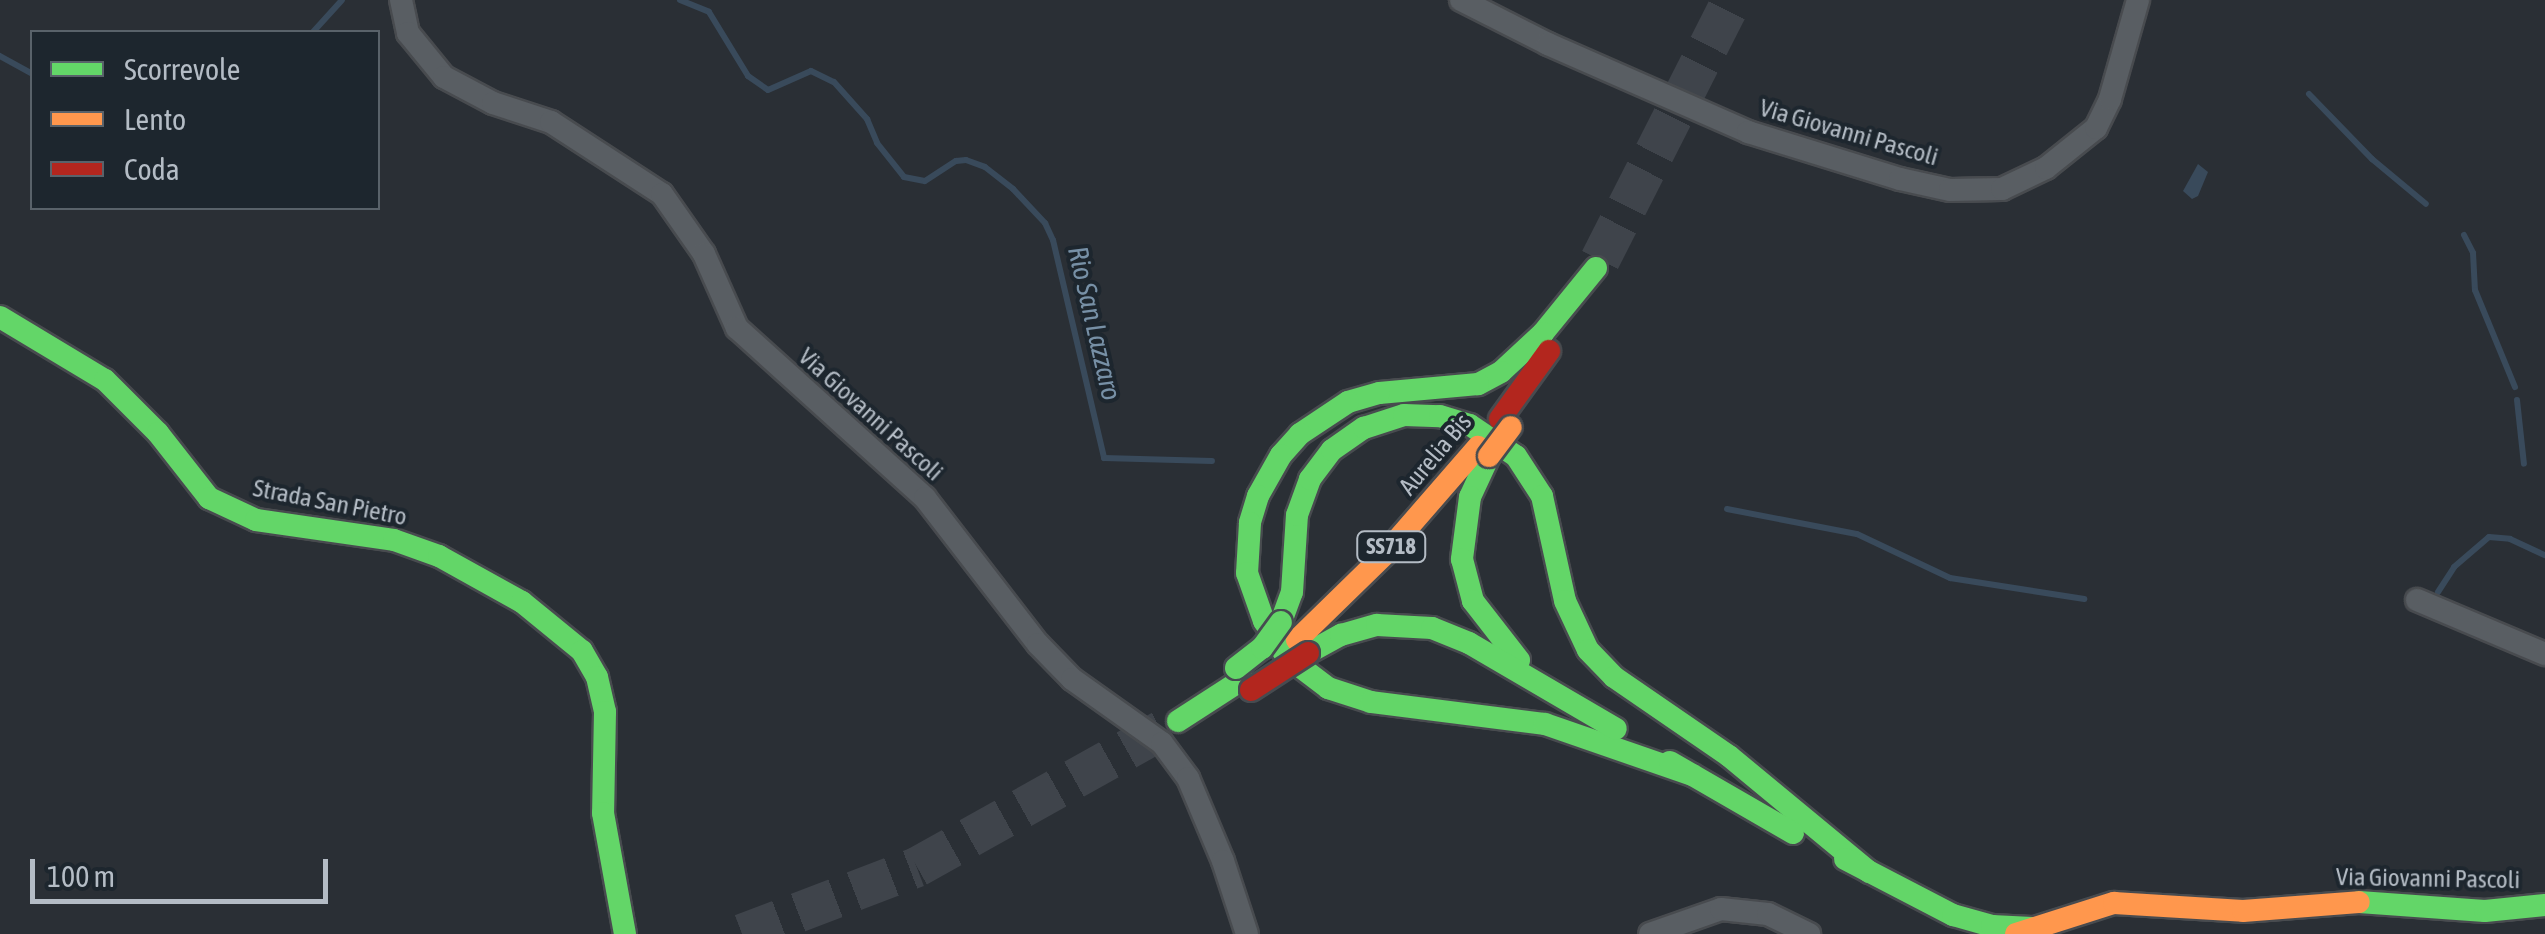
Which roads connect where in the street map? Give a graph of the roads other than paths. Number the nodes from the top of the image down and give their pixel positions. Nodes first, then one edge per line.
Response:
1 (401, 0) edge
2 (1461, 0) edge
3 (2138, 0) edge
4 (0, 317) edge
5 (1484, 452) junction
6 (2417, 600) dead end
7 (1295, 638) junction
8 (2545, 654) edge
9 (1598, 718) junction
10 (1178, 720) tunnel mouth
11 (1692, 775) junction
12 (1868, 872) junction
13 (2545, 906) edge
14 (1944, 920) edge
15 (2024, 931) edge
16 (625, 934) edge
17 (1246, 934) edge
18 (1650, 934) edge
19 (1809, 934) edge
20 (1971, 934) edge

1 - 17 street, Via Giovanni Pascoli
2 - 3 street, Via Giovanni Pascoli
4 - 16 main road, Strada San Pietro
5 - 7 main road, Aurelia Bis / SS718
5 - 9 main road
5 - 11 main road, Aurelia Bis / SS718
6 - 8 street
7 - 9 main road
7 - 10 main road, Aurelia Bis / SS718
7 - 12 main road
9 - 11 main road
11 - 12 main road
12 - 14 main road
13 - 15 main road, Via Giovanni Pascoli
14 - 15 main road
14 - 20 main road
18 - 19 street

